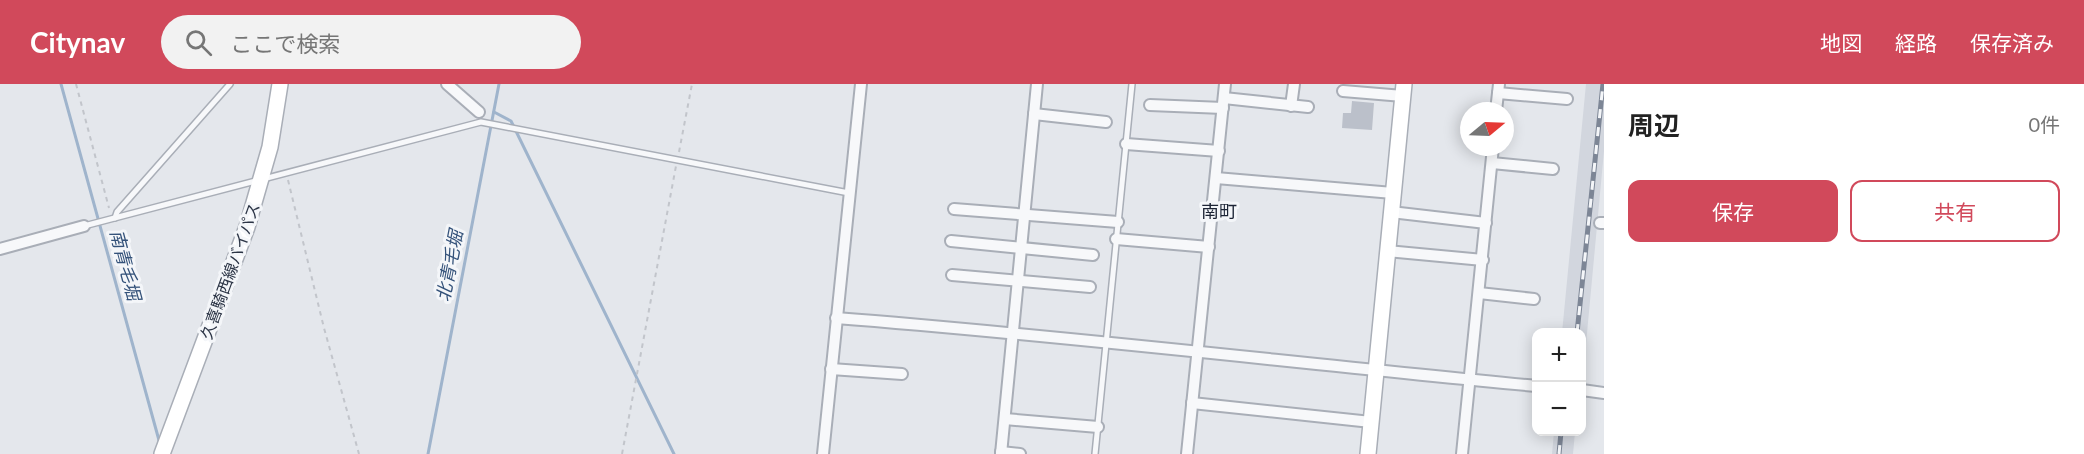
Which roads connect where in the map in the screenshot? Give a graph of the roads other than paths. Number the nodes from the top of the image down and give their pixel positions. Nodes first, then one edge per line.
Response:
1 (230, 84) edge
2 (280, 84) edge
3 (447, 84) edge
4 (861, 84) edge
5 (1037, 84) edge
6 (1132, 84) edge
7 (1225, 84) edge
8 (1294, 84) edge
9 (1498, 88) edge
10 (1403, 90) edge
11 (1343, 91) dead end
12 (1567, 99) dead end
13 (1223, 103) junction
14 (1150, 105) dead end
15 (1291, 106) junction
16 (1308, 107) dead end
17 (1034, 114) junction
18 (481, 119) junction
19 (1106, 122) dead end
20 (1126, 144) junction
21 (1219, 151) junction
22 (1492, 156) edge
23 (1491, 163) junction
24 (1552, 169) dead end
25 (263, 177) junction
26 (1216, 178) junction
27 (849, 193) junction
28 (1393, 193) junction
29 (954, 209) dead end
30 (1391, 212) junction
31 (1024, 214) junction
32 (115, 218) junction
33 (1118, 222) junction
34 (1486, 223) junction
35 (88, 225) joint
36 (1116, 239) junction
37 (951, 241) dead end
38 (1021, 247) junction
39 (1209, 247) junction
40 (0, 249) edge
41 (1387, 251) junction
42 (1093, 255) dead end
43 (1483, 260) junction
44 (952, 275) dead end
45 (1018, 281) junction
46 (1090, 287) dead end
47 (1479, 293) junction
48 (1534, 299) dead end
49 (836, 318) junction
50 (1013, 332) junction
51 (1106, 341) junction
52 (1197, 350) junction
53 (831, 369) junction
54 (1376, 372) junction
55 (902, 374) dead end
56 (1469, 380) junction
57 (1532, 386) edge
58 (1586, 391) edge
59 (1604, 393) edge
60 (1192, 403) junction
61 (1005, 419) junction
62 (1371, 422) junction
63 (1098, 427) junction
64 (1001, 453) edge
65 (162, 454) edge
66 (823, 454) edge
67 (1020, 454) edge
68 (1095, 454) edge
69 (1187, 454) edge
70 (1368, 454) edge
71 (1462, 454) edge

1 - 32 lane
2 - 25 main road, 久喜騎西線バイパス
3 - 18 street
4 - 27 street
5 - 17 street
6 - 20 lane
7 - 13 street
8 - 15 street
9 - 12 street
10 - 11 street
10 - 28 main road
13 - 14 street
13 - 15 street
13 - 21 street
15 - 16 street
17 - 19 street
17 - 31 street
18 - 25 lane
18 - 27 lane
20 - 21 street
20 - 33 lane
21 - 26 street
22 - 23 street
23 - 24 street
23 - 34 street
25 - 32 lane
25 - 65 main road, 久喜騎西線バイパス
26 - 28 street
26 - 39 street
27 - 49 street
28 - 30 main road
29 - 31 street
30 - 34 street
30 - 41 main road
31 - 33 street
31 - 38 street
32 - 35 lane
33 - 36 lane
34 - 43 street
35 - 40 street
36 - 39 street
36 - 51 lane
37 - 38 street
38 - 42 street
38 - 45 street
39 - 52 street
41 - 43 street
41 - 54 main road
43 - 47 street
44 - 45 street
45 - 46 street
45 - 50 street
47 - 48 street
47 - 56 street
49 - 50 street
49 - 53 street
50 - 51 street
50 - 61 street
51 - 52 street
51 - 63 lane
52 - 54 street
52 - 60 street
53 - 55 street
53 - 66 street
54 - 56 street
54 - 62 main road
56 - 57 street
56 - 71 street
58 - 59 street
60 - 62 street
60 - 69 street
61 - 63 street
61 - 64 street
62 - 70 main road
63 - 68 lane
64 - 67 street

